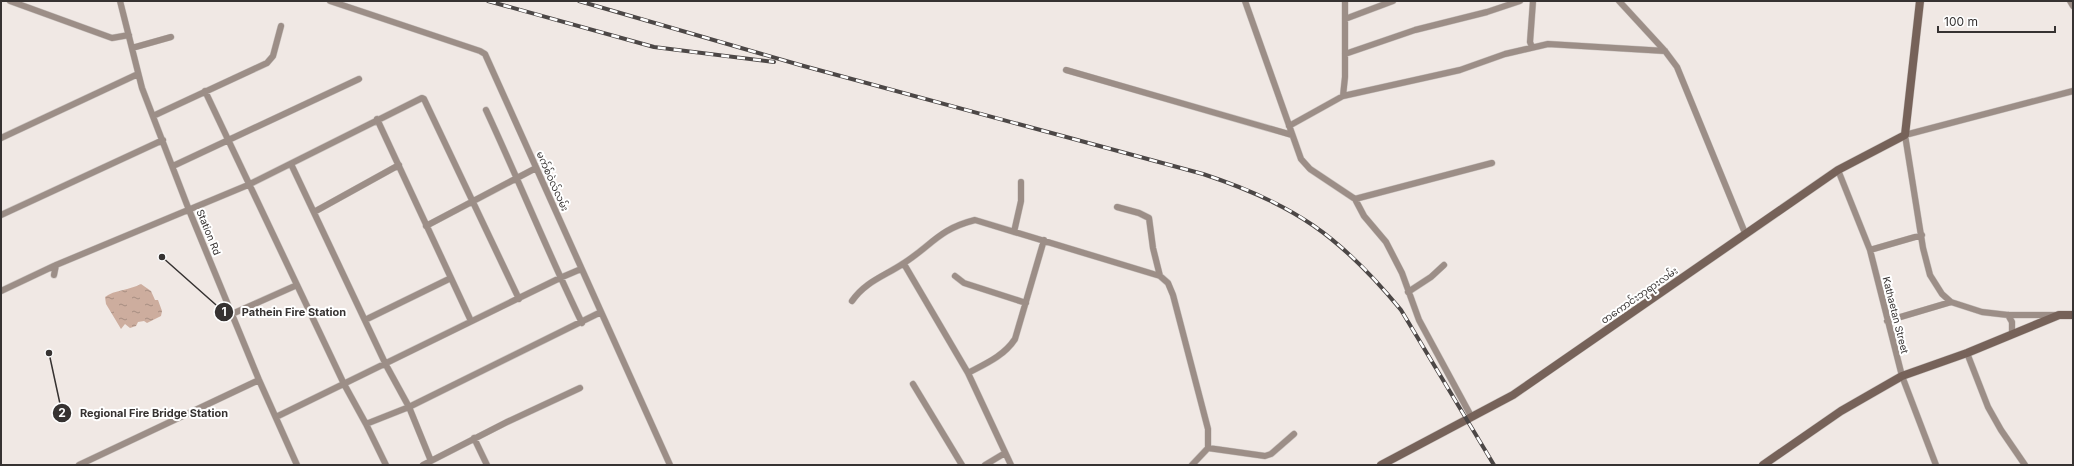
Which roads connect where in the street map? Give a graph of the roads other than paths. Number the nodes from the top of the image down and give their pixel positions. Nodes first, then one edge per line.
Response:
1 (10, 1) edge
2 (120, 1) edge
3 (330, 1) edge
4 (1245, 1) edge
5 (1345, 1) edge
6 (1393, 1) edge
7 (1520, 1) edge
8 (1533, 1) edge
9 (1619, 1) edge
10 (1920, 1) edge
11 (2070, 1) edge
12 (2073, 6) edge
13 (1345, 19) junction
14 (281, 26) dead end
15 (129, 35) junction
16 (171, 37) dead end
17 (1532, 47) junction
18 (132, 48) junction
19 (1665, 50) junction
20 (1345, 54) junction
21 (1066, 70) dead end
22 (138, 74) junction
23 (359, 79) dead end
24 (206, 91) junction
25 (2073, 91) edge
26 (1343, 96) junction
27 (486, 110) dead end
28 (153, 116) junction
29 (377, 119) junction
30 (1289, 126) junction
31 (1905, 135) junction
32 (1292, 136) junction
33 (1, 137) edge
34 (163, 140) junction
35 (228, 141) junction
36 (1492, 163) dead end
37 (291, 164) junction
38 (399, 165) junction
39 (173, 166) junction
40 (536, 168) junction
41 (1838, 170) junction
42 (517, 177) junction
43 (1021, 182) dead end
44 (248, 185) junction
45 (1355, 199) junction
46 (473, 201) junction
47 (1117, 207) dead end
48 (189, 210) junction
49 (314, 212) junction
50 (1, 215) edge
51 (426, 226) junction
52 (1014, 232) junction
53 (1745, 233) junction
54 (1922, 235) junction
55 (1044, 240) junction
56 (1870, 250) junction
57 (904, 264) junction
58 (56, 265) junction
59 (1444, 265) dead end
60 (581, 270) junction
61 (54, 275) dead end
62 (955, 276) dead end
63 (1160, 276) junction
64 (451, 278) junction
65 (560, 278) junction
66 (296, 285) junction
67 (1, 291) edge
68 (1408, 292) junction
69 (519, 299) junction
70 (852, 301) dead end
71 (1951, 302) junction
72 (1026, 303) junction
73 (601, 312) junction
74 (232, 314) junction
75 (2071, 314) edge
76 (2008, 315) junction
77 (2059, 315) junction
78 (365, 320) junction
79 (471, 321) junction
80 (1887, 321) junction
81 (582, 323) junction
82 (2012, 334) junction
83 (1967, 353) junction
84 (386, 365) junction
85 (968, 373) junction
86 (1902, 376) junction
87 (259, 380) junction
88 (344, 384) junction
89 (913, 384) dead end
90 (580, 388) dead end
91 (409, 407) junction
92 (1471, 416) junction
93 (276, 417) junction
94 (366, 424) junction
95 (1294, 434) dead end
96 (474, 438) junction
97 (1208, 448) junction
98 (1005, 453) junction
99 (431, 461) junction
100 (79, 465) edge
101 (297, 465) edge
102 (386, 465) edge
103 (423, 465) edge
104 (487, 465) edge
105 (670, 465) edge
106 (962, 465) edge
107 (985, 465) edge
108 (1012, 465) edge
109 (1192, 465) edge
110 (1381, 465) edge
111 (1763, 465) edge
112 (1936, 465) edge
113 (2026, 465) edge

1 - 15 street
2 - 15 street, Station Rd
3 - 40 street, မက်စ်ဝဲလ်လမ်း
4 - 30 street
5 - 13 street
6 - 13 street
7 - 20 street
8 - 17 street
9 - 19 street
10 - 31 main road
11 - 12 street
13 - 20 street
14 - 24 street
15 - 18 street, Station Rd
16 - 18 street
17 - 19 street
17 - 26 street
18 - 22 street, Station Rd
19 - 53 street
20 - 26 street
21 - 32 street
22 - 28 street, Station Rd
22 - 33 street
23 - 35 street
24 - 28 street
24 - 35 street
25 - 31 street
26 - 30 street
27 - 42 street
28 - 34 street, Station Rd
29 - 37 street
29 - 38 street
29 - 46 street
30 - 32 street
31 - 41 main road, တကောင်းဘုရားလမ်း
31 - 54 street
32 - 45 street
34 - 39 street, Station Rd
34 - 50 street
35 - 39 street
35 - 44 street
36 - 45 street
37 - 44 street
37 - 49 street
38 - 49 street
38 - 51 street
39 - 48 street, Station Rd
40 - 42 street
40 - 60 street, မက်စ်ဝဲလ်လမ်း
41 - 53 main road, တကောင်းဘုရားလမ်း
41 - 56 street, Kathaetan Street
42 - 46 street
42 - 65 street
43 - 52 street
44 - 48 street
44 - 66 street
45 - 68 street
46 - 51 street
46 - 69 street
47 - 63 street
48 - 58 street
48 - 74 street, Station Rd
49 - 78 street
51 - 64 street
52 - 55 street
52 - 57 street
53 - 92 main road, တကောင်းဘုရားလမ်း
54 - 56 street
54 - 71 street
55 - 63 street
55 - 72 street
56 - 80 street, Kathaetan Street
57 - 70 street
57 - 85 street
58 - 61 street
58 - 67 street
59 - 68 street
60 - 65 street
60 - 73 street, မက်စ်ဝဲလ်လမ်း
62 - 72 street
63 - 97 street
64 - 78 street
64 - 79 street
65 - 69 street
65 - 81 street
66 - 74 street
66 - 88 street
68 - 92 street
69 - 79 street
71 - 76 street
71 - 80 street
72 - 85 street
73 - 81 street
73 - 105 street, မက်စ်ဝဲလ်လမ်း
74 - 87 street, Station Rd
75 - 77 main road
76 - 77 street
76 - 82 street
77 - 82 main road
78 - 84 street
79 - 84 street
80 - 86 street, Kathaetan Street
81 - 91 street
82 - 83 main road
83 - 86 main road
83 - 113 street
84 - 88 street
84 - 91 street
85 - 98 street
86 - 111 main road
86 - 112 street, Kathaetan Street
87 - 93 street, Station Rd
87 - 100 street
88 - 93 street
88 - 94 street
89 - 106 street
90 - 96 street
91 - 94 street
91 - 99 street
92 - 110 main road, တကောင်းဘုရားလမ်း
93 - 101 street, Station Rd
94 - 102 street
95 - 97 street
96 - 99 street
96 - 104 street
97 - 109 street
98 - 107 street
98 - 108 street
99 - 103 street

